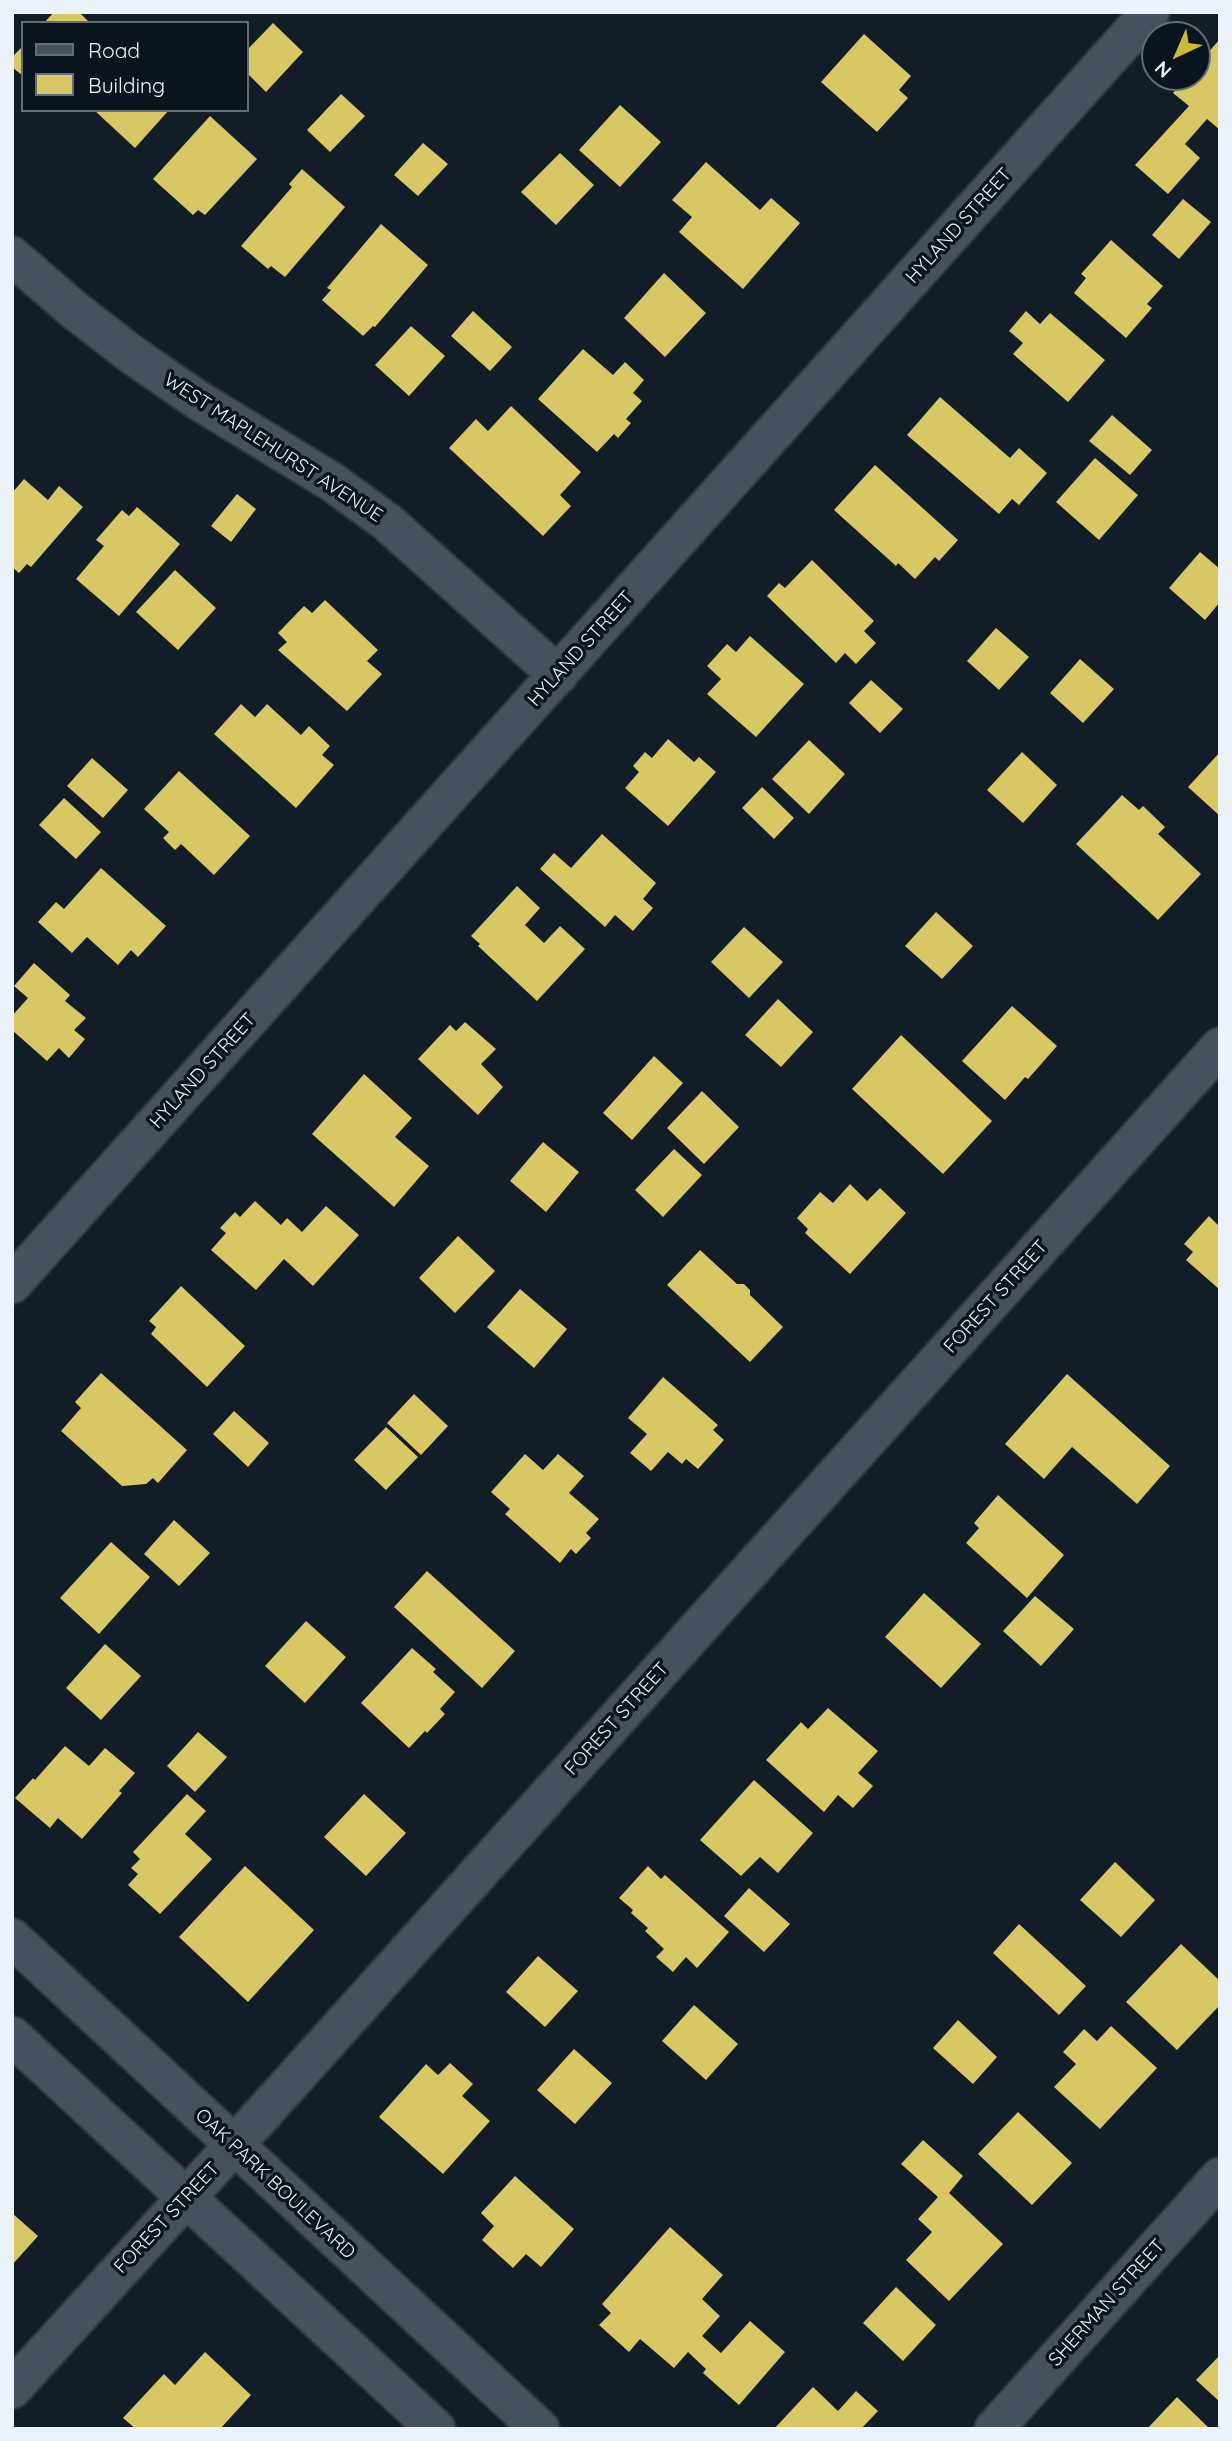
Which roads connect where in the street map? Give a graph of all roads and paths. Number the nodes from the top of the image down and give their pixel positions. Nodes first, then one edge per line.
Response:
1 (1150, 12) edge
2 (12, 256) edge
3 (558, 675) junction
4 (1220, 1047) edge
5 (12, 1284) edge
6 (12, 1938) edge
7 (12, 2036) edge
8 (234, 2146) junction
9 (1220, 2177) edge
10 (186, 2198) junction
11 (12, 2389) edge
12 (436, 2429) edge
13 (540, 2429) edge
14 (994, 2429) edge

1 - 3 street, HYLAND STREET
2 - 3 street, WEST MAPLEHURST AVENUE
3 - 5 street, HYLAND STREET
4 - 8 street, FOREST STREET
6 - 8 street, OAK PARK BOULEVARD
7 - 10 street
8 - 10 street, FOREST STREET
8 - 13 street, OAK PARK BOULEVARD
9 - 14 street, SHERMAN STREET
10 - 11 street, FOREST STREET
10 - 12 street

